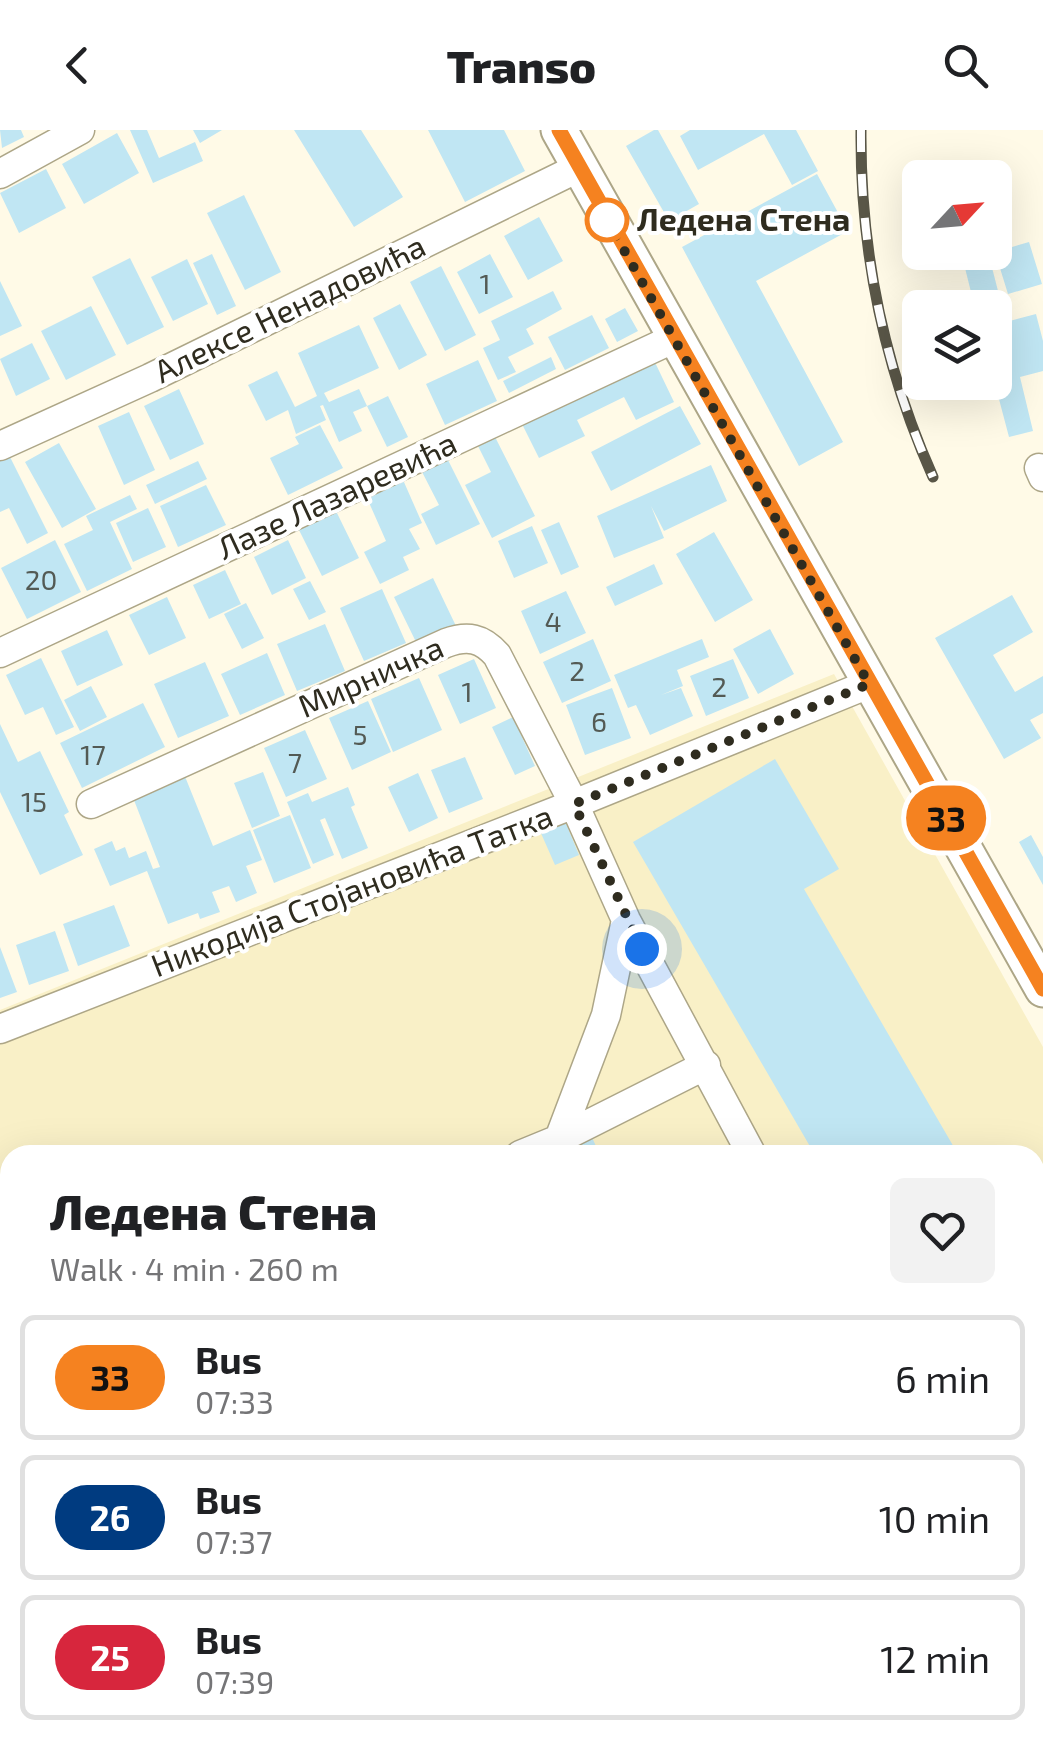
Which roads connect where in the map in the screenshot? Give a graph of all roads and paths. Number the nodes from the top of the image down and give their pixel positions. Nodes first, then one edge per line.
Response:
1 (80, 130) edge
2 (558, 130) edge
3 (578, 168) junction
4 (0, 174) edge
5 (675, 338) junction
6 (0, 446) edge
7 (0, 653) edge
8 (869, 684) junction
9 (91, 804) dead end
10 (574, 804) junction
11 (626, 920) junction
12 (1043, 989) edge
13 (0, 1029) edge
14 (706, 1065) junction
15 (560, 1139) junction
16 (545, 1145) edge
17 (747, 1145) edge

1 - 4 street
2 - 3 main road
3 - 5 main road
3 - 6 street, Алексе Ненадовића
5 - 7 street, Лазе Лазаревића
5 - 8 main road
8 - 10 street, Никодија Стојановића Татка
8 - 12 main road
9 - 10 street, Мирничка
10 - 11 street
10 - 13 street, Никодија Стојановића Татка
11 - 14 street
11 - 15 street
14 - 15 street
14 - 17 street
15 - 16 street

